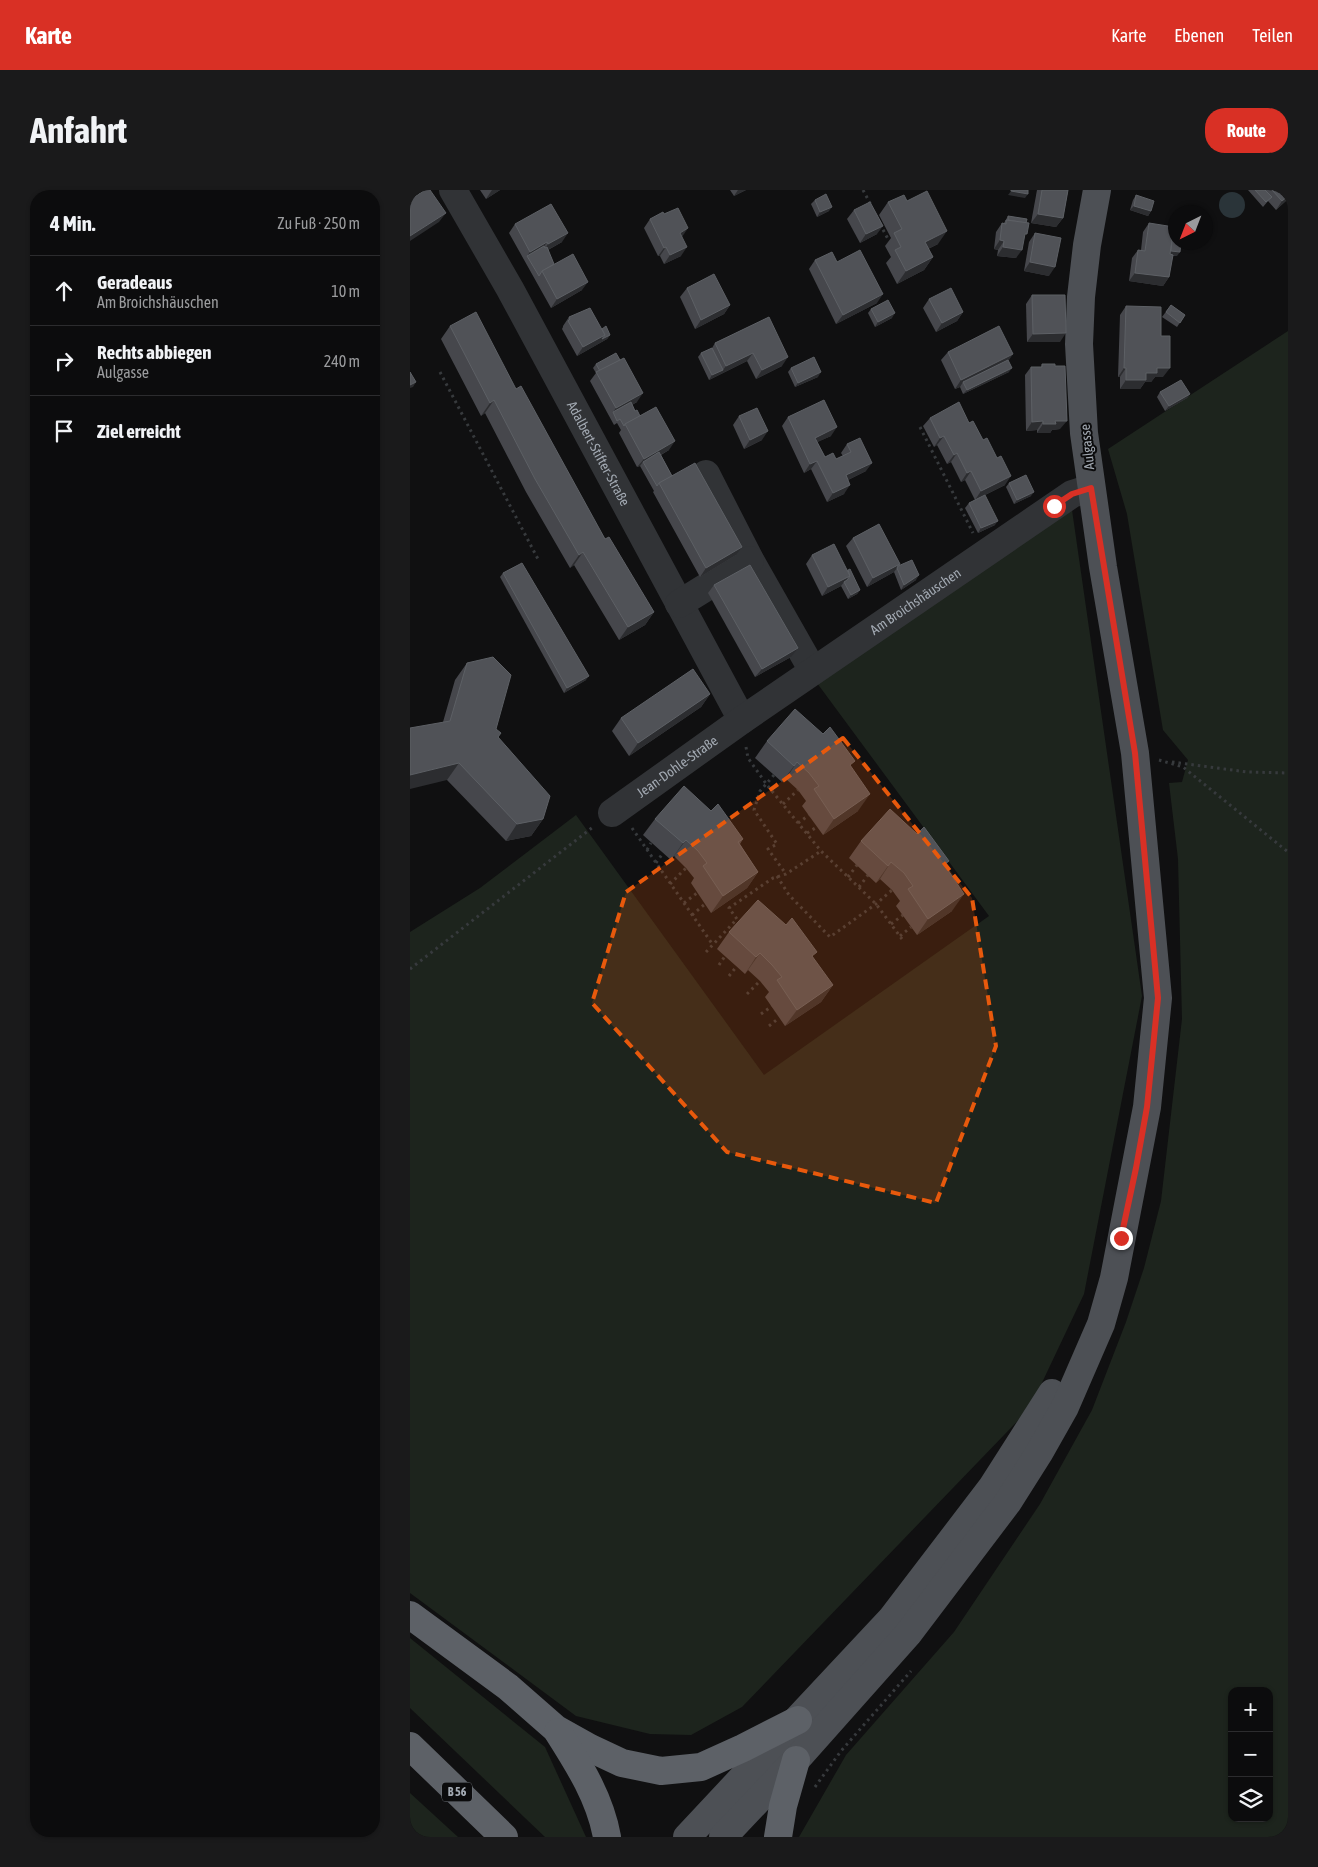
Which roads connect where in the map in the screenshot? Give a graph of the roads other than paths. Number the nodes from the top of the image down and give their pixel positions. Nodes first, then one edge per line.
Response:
1 (453, 190) edge
2 (1097, 190) edge
3 (706, 474) dead end
4 (1091, 488) junction
5 (750, 560) junction
6 (679, 604) junction
7 (813, 671) junction
8 (742, 720) junction
9 (617, 809) road end
10 (1121, 1238) junction
11 (410, 1616) edge
12 (798, 1720) junction
13 (556, 1728) junction
14 (410, 1746) edge
15 (796, 1760) junction
16 (504, 1837) edge
17 (607, 1837) edge
18 (687, 1837) edge
19 (723, 1837) edge
20 (778, 1837) edge

1 - 6 street, Adalbert-Stifter-Straße
2 - 4 main road, Aulgasse
3 - 5 street
4 - 7 street, Am Broichshäuschen
4 - 10 main road, Aulgasse
5 - 6 street
5 - 7 street
6 - 8 street, Adalbert-Stifter-Straße
7 - 8 street, Am Broichshäuschen
8 - 9 street, Jean-Dohle-Straße
10 - 12 main road
10 - 15 main road
11 - 13 highway
12 - 13 highway
12 - 18 main road
13 - 17 highway
14 - 16 highway, B 56
15 - 19 main road
15 - 20 highway

